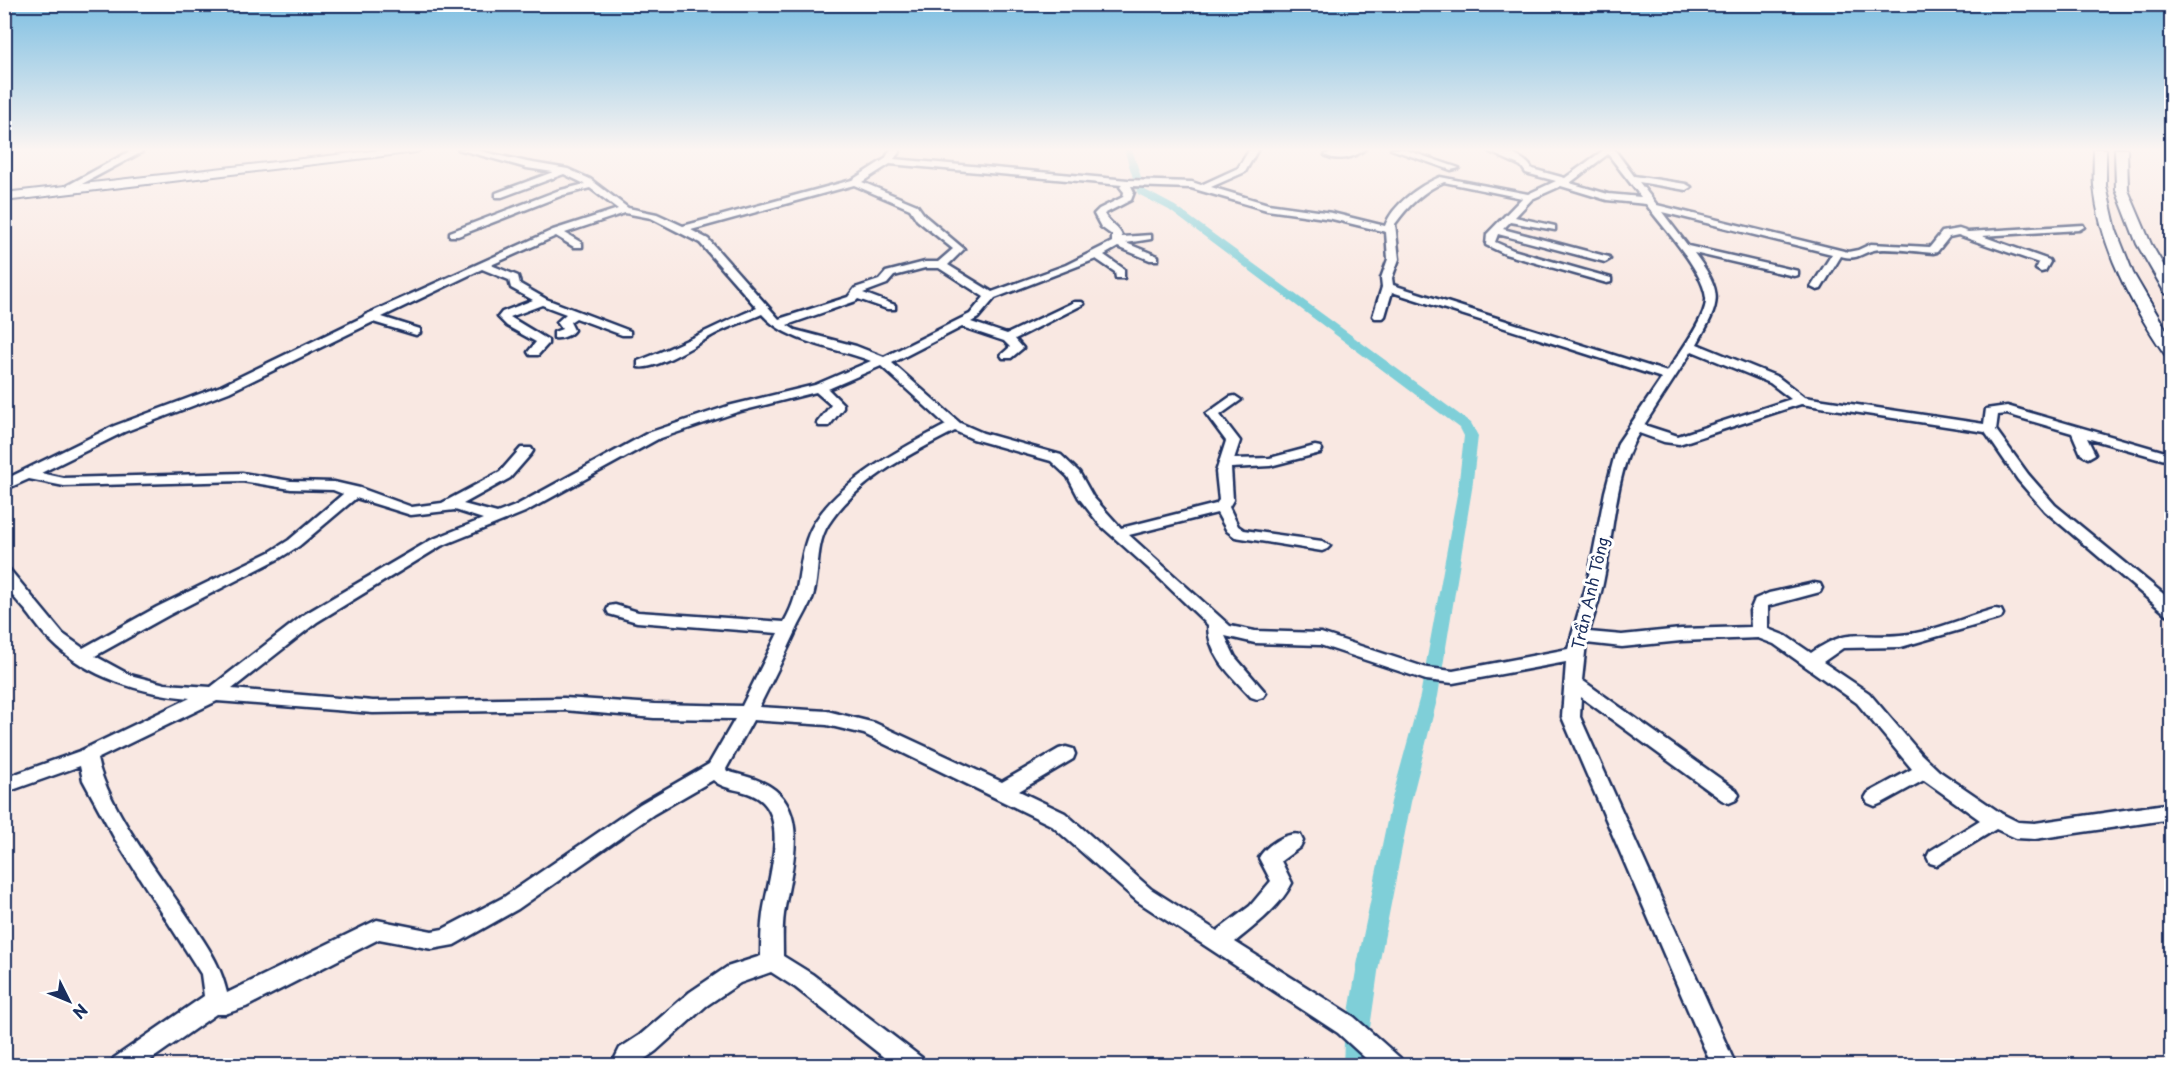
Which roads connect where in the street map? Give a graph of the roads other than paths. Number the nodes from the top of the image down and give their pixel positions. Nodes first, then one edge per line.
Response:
1 (547, 199) edge
2 (610, 199) edge
3 (794, 199) edge
4 (895, 199) edge
5 (1126, 199) edge
6 (1240, 199) edge
7 (1411, 199) edge
8 (1527, 199) edge
9 (1623, 199) edge
10 (1647, 199) edge
11 (2103, 199) edge
12 (2126, 199) edge
13 (1651, 204) junction
14 (625, 210) junction
15 (1508, 219) junction
16 (2079, 227) dead end
17 (1551, 228) dead end
18 (681, 230) junction
19 (1390, 230) junction
20 (1497, 231) junction
21 (557, 232) junction
22 (454, 234) dead end
23 (1969, 234) junction
24 (1147, 237) dead end
25 (1118, 242) junction
26 (578, 246) dead end
27 (1684, 248) junction
28 (1837, 254) junction
29 (1097, 255) junction
30 (1154, 258) dead end
31 (482, 265) junction
32 (941, 265) junction
33 (2041, 269) dead end
34 (1794, 273) dead end
35 (1120, 276) dead end
36 (1593, 276) junction
37 (1607, 280) dead end
38 (1818, 286) dead end
39 (1388, 287) junction
40 (2172, 293) edge
41 (856, 294) junction
42 (991, 297) junction
43 (542, 301) junction
44 (1078, 304) dead end
45 (891, 307) dead end
46 (763, 310) junction
47 (575, 313) junction
48 (1379, 316) dead end
49 (369, 317) junction
50 (962, 323) junction
51 (777, 324) junction
52 (416, 331) dead end
53 (626, 333) dead end
54 (558, 335) dead end
55 (1008, 338) junction
56 (1690, 346) junction
57 (534, 352) dead end
58 (2172, 352) edge
59 (1007, 354) dead end
60 (883, 362) junction
61 (642, 364) dead end
62 (1668, 376) junction
63 (819, 388) junction
64 (1235, 400) dead end
65 (1800, 400) junction
66 (824, 423) dead end
67 (956, 426) junction
68 (1636, 427) junction
69 (1989, 429) junction
70 (2078, 430) junction
71 (1315, 450) dead end
72 (526, 451) dead end
73 (2088, 454) dead end
74 (2172, 458) edge
75 (1225, 464) junction
76 (30, 475) junction
77 (4, 486) edge
78 (355, 491) junction
79 (446, 507) junction
80 (1222, 507) junction
81 (494, 518) junction
82 (1119, 533) junction
83 (1322, 546) dead end
84 (4, 574) edge
85 (1814, 588) dead end
86 (615, 610) dead end
87 (2172, 610) edge
88 (1995, 614) dead end
89 (1216, 623) junction
90 (789, 628) junction
91 (1760, 632) junction
92 (1577, 646) junction
93 (82, 656) junction
94 (1812, 661) junction
95 (1572, 682) junction
96 (1257, 693) dead end
97 (213, 696) junction
98 (749, 713) junction
99 (1066, 754) dead end
100 (87, 756) junction
101 (716, 770) junction
102 (1926, 770) junction
103 (4, 786) edge
104 (1003, 791) junction
105 (1729, 795) dead end
106 (1875, 798) dead end
107 (2172, 811) edge
108 (1995, 820) junction
109 (1293, 841) dead end
110 (1937, 857) dead end
111 (1218, 943) junction
112 (772, 962) junction
113 (213, 1003) junction
114 (122, 1065) edge
115 (623, 1065) edge
116 (914, 1065) edge
117 (1392, 1065) edge
118 (1725, 1065) edge

1 - 22 street
2 - 14 street
3 - 18 street
4 - 32 street
5 - 25 street
6 - 19 street
7 - 19 street
8 - 15 street
9 - 13 street
10 - 13 street, Trần Anh Tông
11 - 58 main road
12 - 40 main road
13 - 27 street, Trần Anh Tông
13 - 28 street
14 - 18 street
14 - 21 street
15 - 17 street
15 - 20 street
16 - 23 street
18 - 46 street
19 - 39 street
20 - 36 street
20 - 36 street
21 - 26 street
21 - 31 street
23 - 28 street
23 - 33 street
24 - 25 street
25 - 29 street
25 - 30 street
27 - 34 street
27 - 56 street, Trần Anh Tông
28 - 38 street
29 - 35 street
29 - 42 street
31 - 43 street
31 - 49 street
32 - 41 street
32 - 42 street
36 - 37 street
39 - 48 street
39 - 62 street
41 - 45 street
41 - 51 street
42 - 50 street
43 - 47 street
43 - 57 street
44 - 55 street
46 - 51 street
46 - 61 street
47 - 53 street
47 - 54 street
49 - 52 street
49 - 76 street
50 - 55 street
50 - 60 street
51 - 60 street
55 - 59 street
56 - 62 street, Trần Anh Tông
56 - 65 street
60 - 63 street
60 - 67 street
62 - 68 street, Trần Anh Tông
63 - 66 street
63 - 81 street
64 - 75 street
65 - 68 street
65 - 69 street
67 - 82 street
67 - 90 street
68 - 92 street, Trần Anh Tông
69 - 70 street
69 - 87 street
70 - 73 street
70 - 74 street
71 - 75 street
72 - 79 street
75 - 80 street
76 - 77 street
76 - 78 street
78 - 79 street
78 - 93 street
79 - 81 street
80 - 82 street
80 - 83 street
81 - 97 street
82 - 89 street
84 - 93 street
85 - 91 street
86 - 90 street
88 - 94 street
89 - 92 street
89 - 96 street
90 - 98 street
91 - 92 street
91 - 94 street
92 - 95 street, Trần Anh Tông
93 - 97 street
94 - 102 street
95 - 105 street
95 - 118 street, Trần Anh Tông
97 - 98 street
97 - 100 street
98 - 101 street
98 - 104 street
99 - 104 street
100 - 103 street
100 - 113 street
101 - 112 street
101 - 113 street
102 - 106 street
102 - 108 street
104 - 111 street
107 - 108 street
108 - 110 street
109 - 111 street
111 - 117 street
112 - 115 street
112 - 116 street
113 - 114 street

